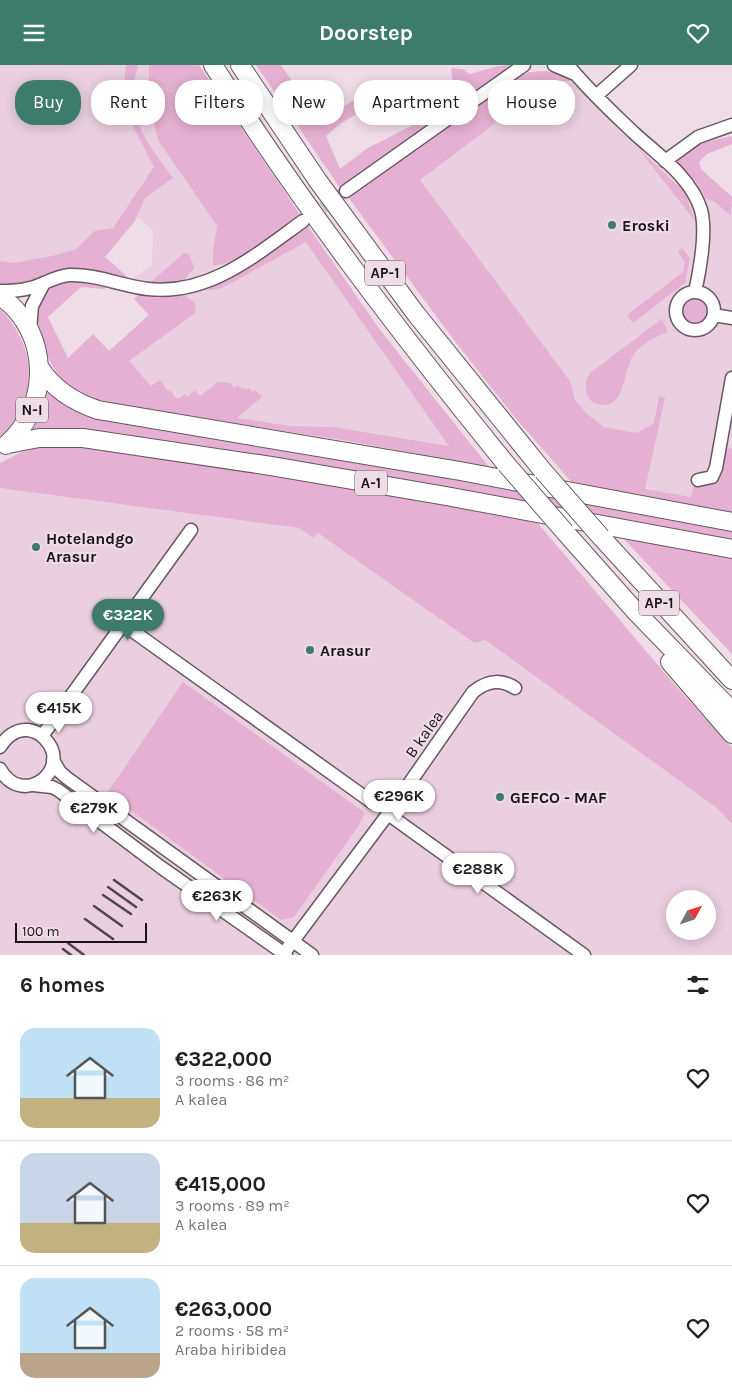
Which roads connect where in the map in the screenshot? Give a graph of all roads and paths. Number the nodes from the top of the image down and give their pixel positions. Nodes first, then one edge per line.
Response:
1 (213, 65) edge
2 (240, 65) edge
3 (525, 65) edge
4 (554, 65) edge
5 (631, 65) edge
6 (573, 68) edge
7 (596, 96) junction
8 (732, 125) edge
9 (665, 161) junction
10 (346, 191) tunnel mouth
11 (304, 221) tunnel mouth
12 (44, 283) junction
13 (0, 291) edge
14 (695, 292) junction
15 (0, 296) edge
16 (714, 315) junction
17 (732, 319) edge
18 (30, 330) junction
19 (40, 368) junction
20 (732, 378) edge
21 (726, 442) edge
22 (4, 447) edge
23 (698, 480) dead end
24 (732, 522) edge
25 (191, 530) dead end
26 (732, 549) edge
27 (636, 612) junction
28 (124, 624) junction
29 (726, 671) edge
30 (732, 680) edge
31 (515, 689) dead end
32 (732, 711) edge
33 (0, 729) edge
34 (13, 733) junction
35 (732, 735) edge
36 (42, 736) junction
37 (0, 747) edge
38 (53, 761) junction
39 (0, 769) edge
40 (33, 785) junction
41 (373, 803) dead end
42 (388, 814) junction
43 (293, 941) junction
44 (285, 954) edge
45 (312, 955) edge
46 (584, 955) edge

1 - 27 highway, AP-1, bridge
2 - 29 highway, AP-1, bridge
3 - 10 street
4 - 6 street
5 - 7 street
6 - 7 street
7 - 9 street
8 - 9 street
9 - 14 street
11 - 12 street
12 - 13 street
12 - 18 street
14 - 16 street
14 - 16 street
15 - 18 highway, N-I
16 - 17 street
18 - 19 highway, N-I
19 - 22 highway, N-I
19 - 24 highway, A-1
20 - 21 street
21 - 23 street
22 - 26 highway, A-1
25 - 28 street
27 - 32 highway, AP-1
27 - 35 highway
28 - 36 street
28 - 41 street
29 - 30 highway, AP-1
31 - 42 street, B kalea
33 - 34 street
34 - 36 street
34 - 37 street
36 - 38 street
38 - 40 street
38 - 43 street
39 - 40 street
40 - 44 street
42 - 43 street, B kalea
42 - 46 street
43 - 44 street, B kalea
43 - 45 street

